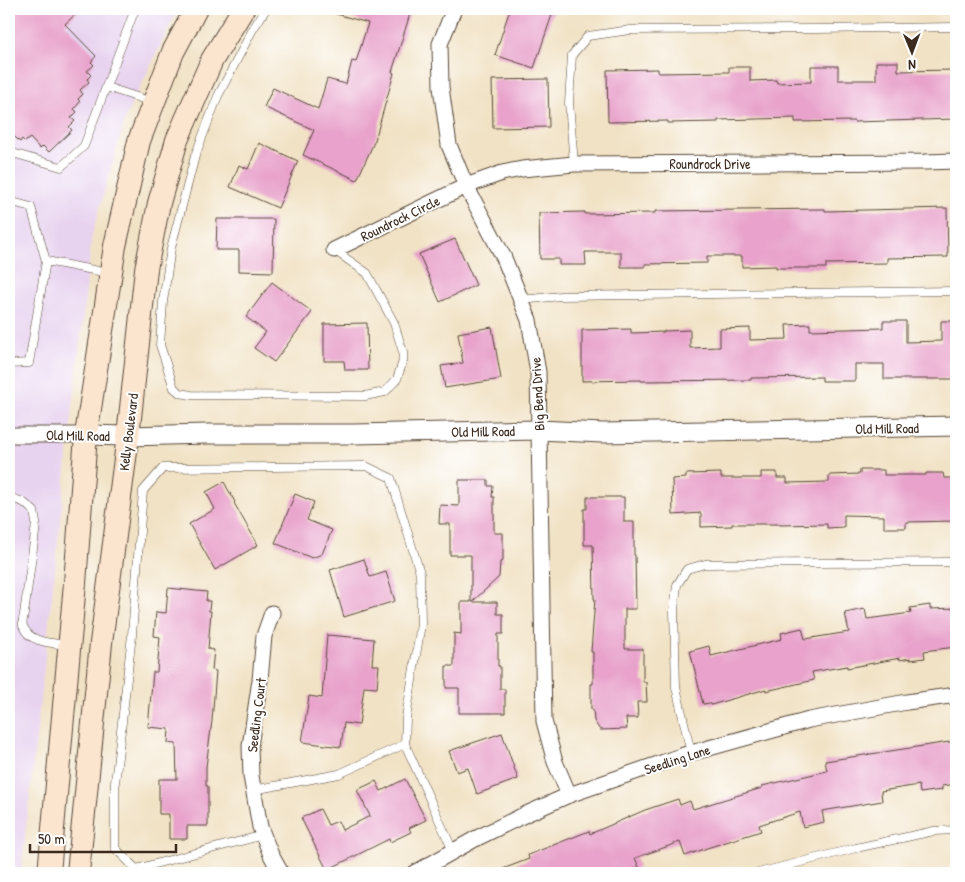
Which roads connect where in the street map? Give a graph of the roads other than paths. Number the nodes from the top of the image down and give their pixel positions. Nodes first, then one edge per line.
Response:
1 (135, 9) edge
2 (196, 9) edge
3 (243, 9) edge
4 (266, 9) edge
5 (454, 9) edge
6 (956, 27) edge
7 (106, 87) junction
8 (153, 103) junction
9 (9, 152) edge
10 (956, 161) edge
11 (574, 164) junction
12 (466, 186) junction
13 (9, 201) edge
14 (334, 250) joint
15 (46, 261) junction
16 (111, 274) junction
17 (956, 291) edge
18 (521, 300) junction
19 (9, 364) edge
20 (956, 426) edge
21 (539, 430) junction
22 (9, 435) edge
23 (86, 435) junction
24 (128, 436) junction
25 (9, 497) edge
26 (956, 562) edge
27 (272, 613) dead end
28 (70, 646) junction
29 (956, 695) edge
30 (405, 744) junction
31 (691, 753) junction
32 (253, 790) junction
33 (570, 795) junction
34 (956, 830) edge
35 (263, 835) junction
36 (453, 851) junction
37 (49, 873) edge
38 (78, 873) edge
39 (281, 873) edge
40 (415, 873) edge
41 (758, 873) edge

1 - 7 lane
2 - 8 main road
3 - 24 main road, Kelly Boulevard
4 - 14 lane
5 - 12 street, Big Bend Drive
6 - 11 lane
7 - 8 lane
7 - 9 lane
8 - 16 main road
10 - 11 street, Roundrock Drive
11 - 12 street, Roundrock Drive
12 - 14 street, Roundrock Circle
12 - 18 street, Big Bend Drive
13 - 15 lane
15 - 16 lane
15 - 19 lane
16 - 23 main road
17 - 18 lane
18 - 21 street, Big Bend Drive
20 - 21 street, Old Mill Road
21 - 24 street, Old Mill Road
21 - 33 street, Big Bend Drive
22 - 23 street, Old Mill Road
23 - 24 street, Old Mill Road
23 - 28 main road
24 - 38 main road, Kelly Boulevard
25 - 28 lane
26 - 31 lane
27 - 32 street, Seedling Court
28 - 37 main road
29 - 31 street, Seedling Lane
30 - 32 lane
30 - 35 lane
30 - 36 lane
31 - 33 street, Seedling Lane
32 - 35 street, Seedling Court
33 - 36 street, Seedling Lane
34 - 41 lane
35 - 39 street, Seedling Court
36 - 40 street, Seedling Lane

